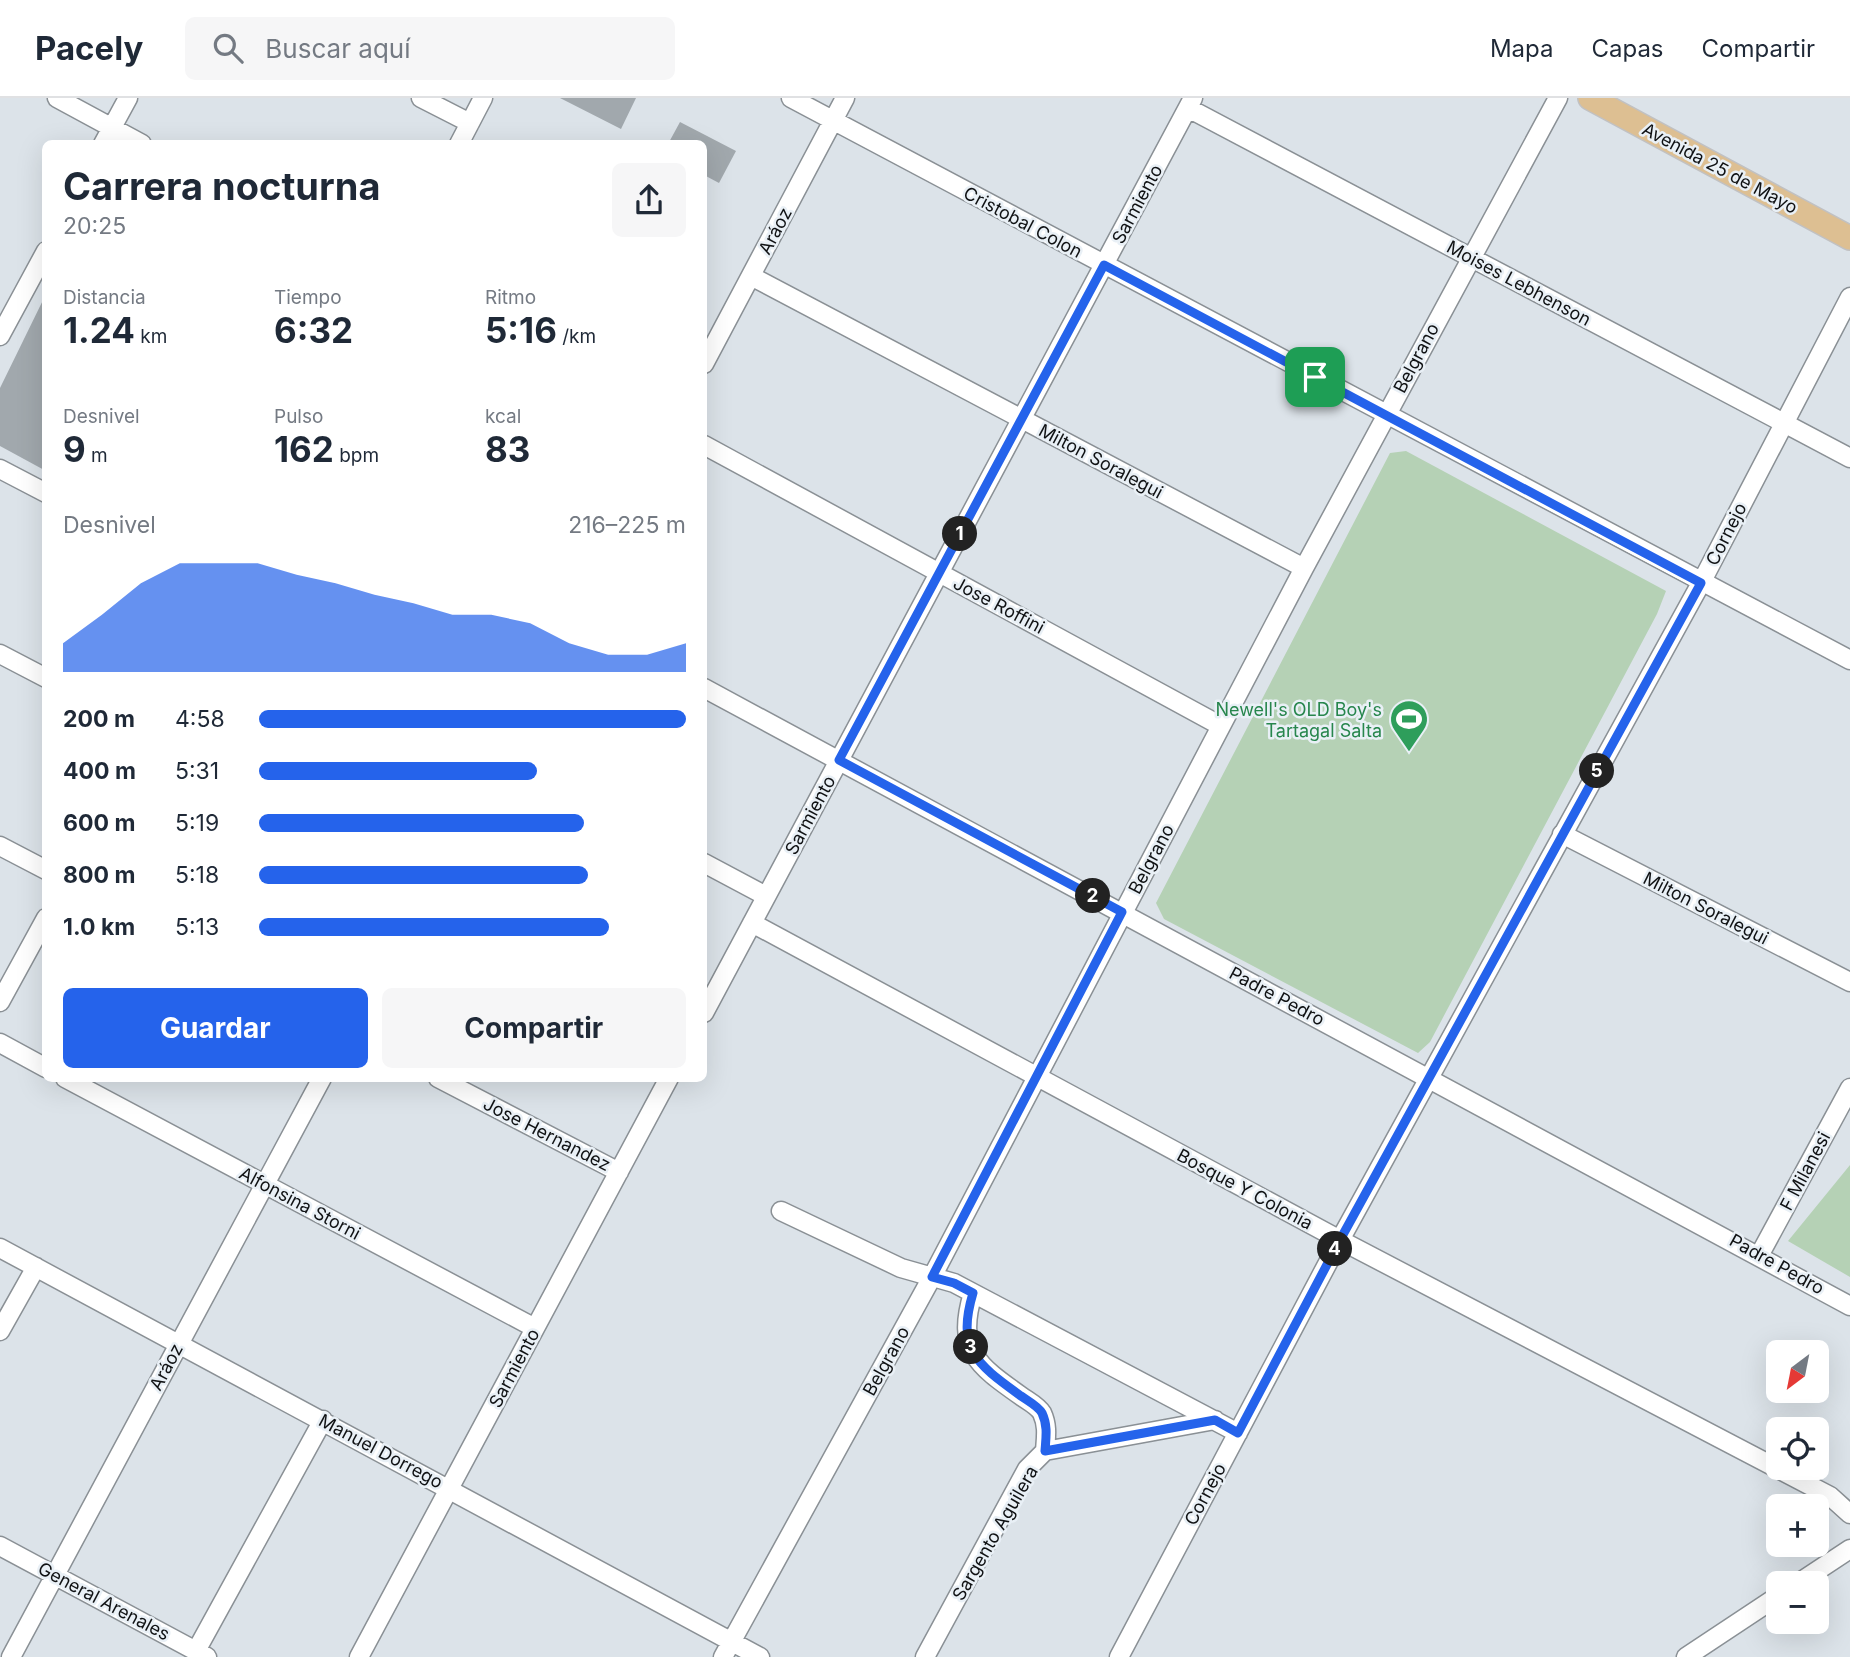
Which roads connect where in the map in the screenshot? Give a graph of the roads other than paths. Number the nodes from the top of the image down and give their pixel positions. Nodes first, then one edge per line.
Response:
1 (57, 98) edge
2 (128, 98) edge
3 (421, 98) edge
4 (483, 98) edge
5 (791, 98) edge
6 (845, 98) edge
7 (1558, 98) edge
8 (1590, 98) edge
9 (1191, 103) edge
10 (833, 121) junction
11 (470, 123) junction
12 (108, 135) edge
13 (127, 140) edge
14 (461, 140) edge
15 (1850, 239) edge
16 (1470, 257) junction
17 (1104, 265) junction
18 (751, 276) junction
19 (39, 278) edge
20 (1850, 297) edge
21 (0, 336) edge
22 (707, 358) edge
23 (1386, 415) junction
24 (1022, 419) junction
25 (1783, 423) junction
26 (707, 447) edge
27 (1850, 458) edge
28 (0, 470) edge
29 (42, 491) edge
30 (1304, 568) junction
31 (939, 573) junction
32 (1701, 583) junction
33 (0, 654) edge
34 (1850, 660) edge
35 (42, 676) edge
36 (707, 690) edge
37 (1221, 726) junction
38 (839, 760) junction
39 (1562, 834) junction
40 (0, 846) edge
41 (707, 865) edge
42 (42, 868) edge
43 (766, 896) junction
44 (1122, 912) junction
45 (752, 923) junction
46 (42, 925) edge
47 (1850, 982) edge
48 (0, 1002) edge
49 (707, 1007) edge
50 (0, 1044) edge
51 (42, 1066) edge
52 (1037, 1076) junction
53 (1430, 1078) junction
54 (73, 1082) edge
55 (320, 1082) edge
56 (446, 1082) edge
57 (667, 1082) edge
58 (1850, 1088) edge
59 (619, 1171) junction
60 (265, 1184) junction
61 (781, 1211) dead end
62 (1340, 1240) junction
63 (0, 1248) edge
64 (1760, 1254) junction
65 (36, 1267) junction
66 (932, 1277) junction
67 (973, 1293) junction
68 (1850, 1306) edge
69 (535, 1328) junction
70 (0, 1331) edge
71 (180, 1342) junction
72 (323, 1420) junction
73 (1215, 1420) junction
74 (1238, 1433) junction
75 (1045, 1451) junction
76 (449, 1488) junction
77 (1850, 1514) edge
78 (0, 1545) edge
79 (1850, 1549) edge
80 (1817, 1571) edge
81 (55, 1575) junction
82 (1766, 1604) edge
83 (728, 1649) edge
84 (1121, 1653) edge
85 (202, 1654) edge
86 (11, 1657) edge
87 (359, 1657) edge
88 (761, 1657) edge
89 (925, 1657) edge
90 (1140, 1657) edge
91 (1686, 1657) edge

1 - 12 street
2 - 12 street
3 - 11 street
4 - 11 street
5 - 10 street, Cristobal Colon
6 - 10 street, Aráoz
7 - 16 street, Belgrano
8 - 15 main road, Avenida 25 de Mayo
9 - 16 street, Moises Lebhenson
9 - 17 street, Sarmiento
10 - 17 street, Cristobal Colon
10 - 18 street, Aráoz
11 - 14 street
12 - 13 street
16 - 23 street, Belgrano
16 - 25 street, Moises Lebhenson
17 - 23 street, Cristobal Colon
17 - 24 street, Sarmiento
18 - 22 street, Aráoz
18 - 24 street, Milton Soralegui
19 - 21 street
20 - 25 street, Cornejo
23 - 30 street, Belgrano
23 - 32 street, Cristobal Colon
24 - 30 street, Milton Soralegui
24 - 31 street, Sarmiento
25 - 27 street, Moises Lebhenson
25 - 32 street, Cornejo
26 - 31 street, Jose Roffini
28 - 29 street
30 - 37 street, Belgrano
31 - 37 street, Jose Roffini
31 - 38 street, Sarmiento
32 - 34 street, Cristobal Colon
32 - 39 street, Cornejo
33 - 35 street
36 - 38 street, Padre Pedro
37 - 44 street, Belgrano
38 - 43 street, Sarmiento
38 - 44 street, Padre Pedro
39 - 47 street, Milton Soralegui
39 - 53 street, Cornejo
40 - 42 street
41 - 43 street
43 - 45 street, Sarmiento
44 - 52 street, Belgrano
44 - 53 street, Padre Pedro
45 - 49 street, Sarmiento
45 - 52 street, Bosque Y Colonia
46 - 48 street
50 - 51 street
52 - 62 street, Bosque Y Colonia
52 - 66 street, Belgrano
53 - 62 street, Cornejo
53 - 64 street, Padre Pedro
54 - 60 street, Alfonsina Storni
55 - 60 street, Aráoz
56 - 59 street, Jose Hernandez
57 - 59 street, Sarmiento
58 - 64 street, F Milanesi
59 - 69 street, Sarmiento
60 - 69 street, Alfonsina Storni
60 - 71 street, Aráoz
61 - 66 street
62 - 74 street, Cornejo
62 - 77 street, Bosque Y Colonia
63 - 65 street, Manuel Dorrego
64 - 68 street, Padre Pedro
65 - 70 street
65 - 71 street, Manuel Dorrego
66 - 67 street
66 - 83 street, Belgrano
67 - 73 street
67 - 75 street
69 - 76 street, Sarmiento
71 - 72 street, Manuel Dorrego
71 - 81 street, Aráoz
72 - 76 street, Manuel Dorrego
72 - 85 street
73 - 74 street
73 - 75 street, Sargento Aguilera
74 - 84 street, Cornejo
75 - 89 street, Sargento Aguilera
76 - 83 street, Manuel Dorrego
76 - 87 street, Sarmiento
78 - 81 street, General Arenales
79 - 80 street
81 - 85 street, General Arenales
81 - 86 street, Aráoz
82 - 91 street
83 - 88 street, Manuel Dorrego
84 - 90 street

